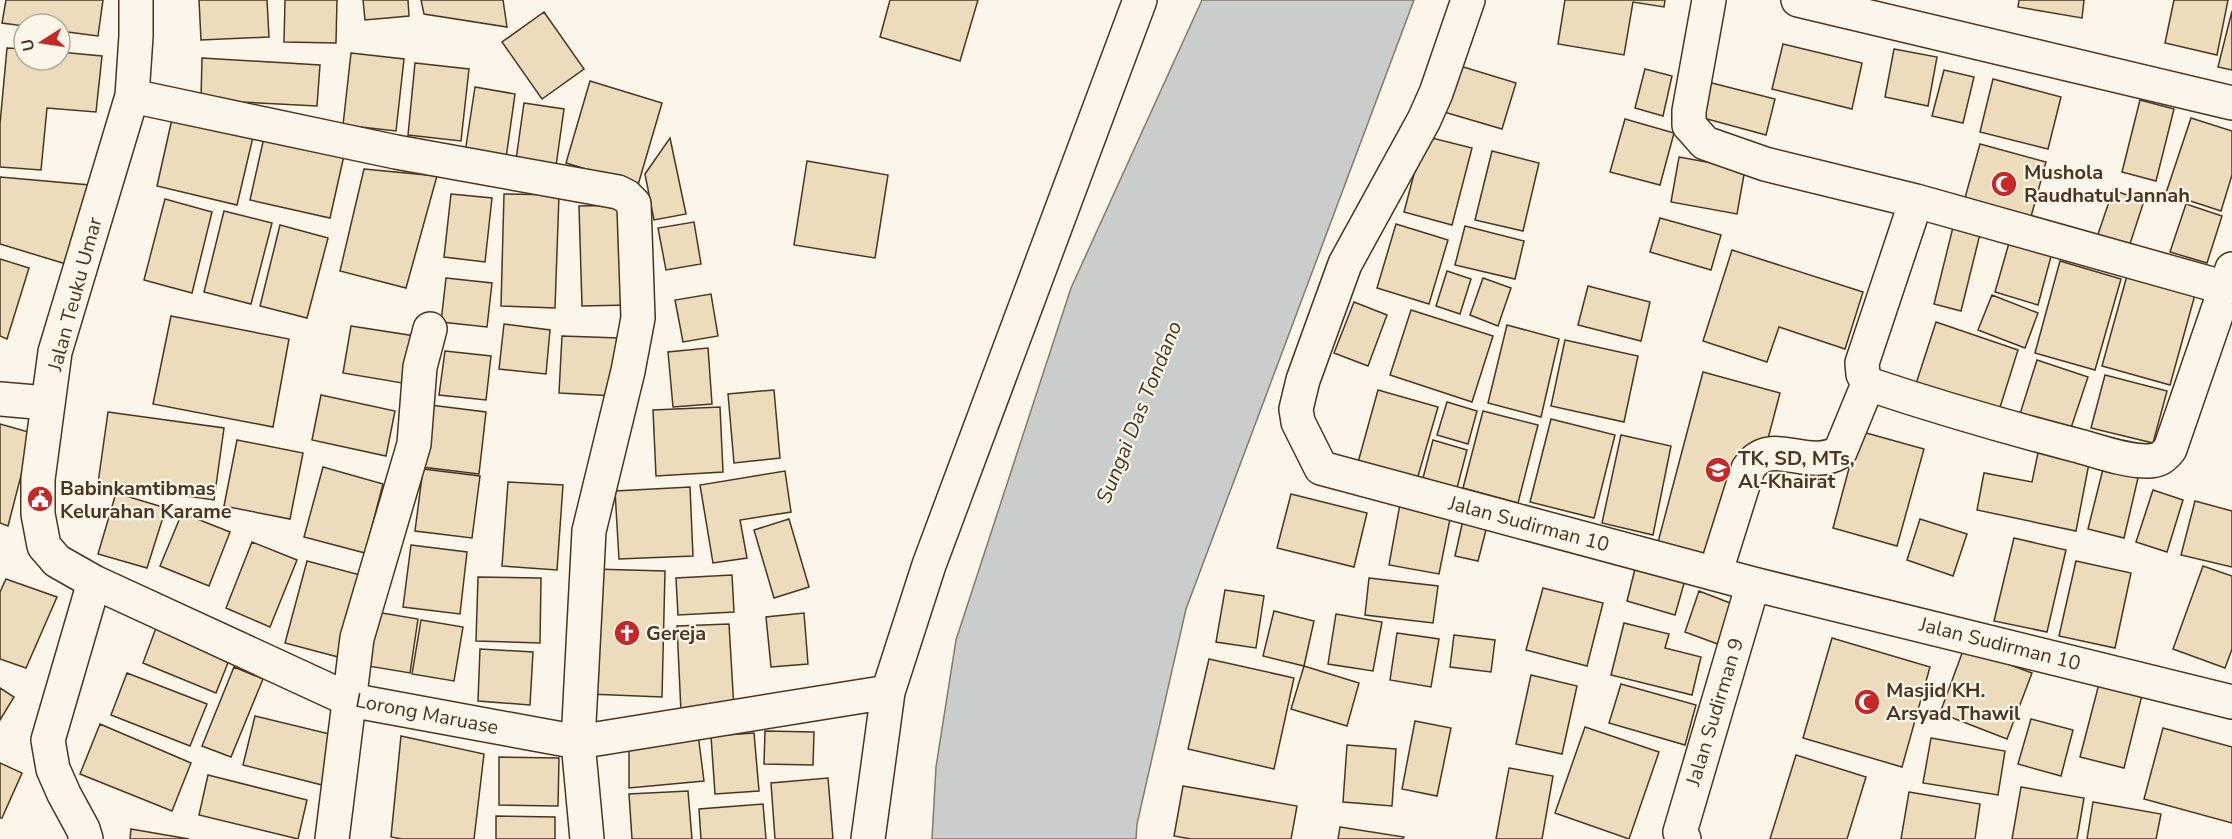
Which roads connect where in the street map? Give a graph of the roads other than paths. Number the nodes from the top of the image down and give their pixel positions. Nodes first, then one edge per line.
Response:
1 (136, 0) edge
2 (1140, 0) edge
3 (1467, 0) edge
4 (1709, 0) edge
5 (1798, 0) edge
6 (132, 96) junction
7 (2232, 103) edge
8 (1916, 201) junction
9 (2229, 279) edge
10 (430, 329) dead end
11 (1868, 384) junction
12 (0, 399) edge
13 (47, 402) junction
14 (1716, 574) junction
15 (94, 582) junction
16 (1754, 584) junction
17 (888, 692) junction
18 (350, 700) junction
19 (2232, 702) edge
20 (578, 742) junction
21 (86, 839) edge
22 (332, 839) edge
23 (587, 839) edge
24 (868, 839) edge
25 (1684, 839) edge

1 - 6 street, Jalan Teuku Umar
2 - 17 street
3 - 14 street, Jalan Sudirman 10
4 - 8 street
5 - 7 street
6 - 13 street, Jalan Teuku Umar
6 - 20 street
8 - 9 street
8 - 11 street
9 - 11 street
10 - 18 street
11 - 14 street
12 - 13 street
13 - 15 street, Jalan Teuku Umar
14 - 16 street, Jalan Sudirman 10
15 - 18 street, Lorong Maruase
15 - 21 street
16 - 19 street, Jalan Sudirman 10
16 - 25 street, Jalan Sudirman 9
17 - 20 street, Lorong Maruase
17 - 24 street
18 - 20 street, Lorong Maruase
18 - 22 street
20 - 23 street

